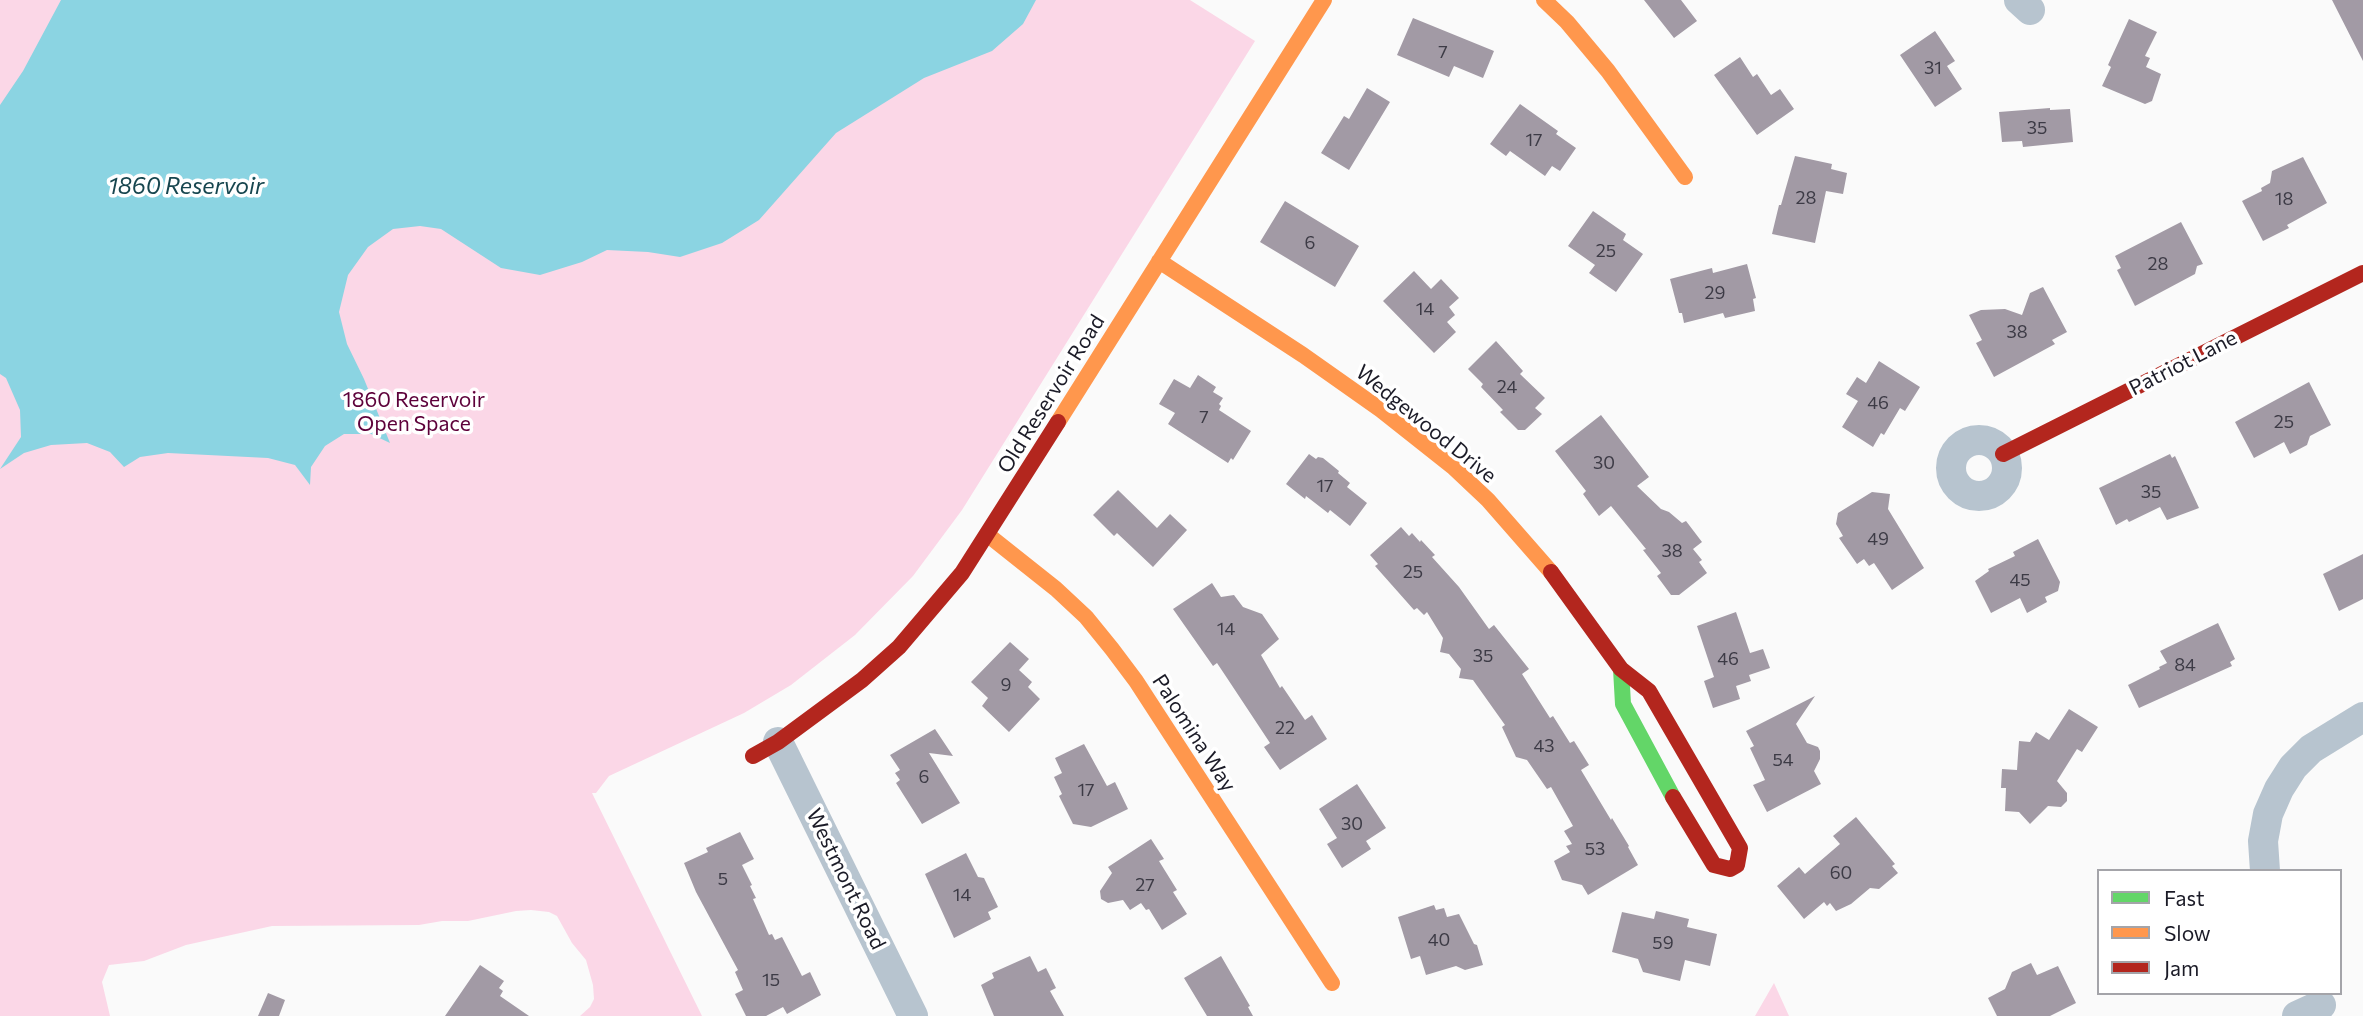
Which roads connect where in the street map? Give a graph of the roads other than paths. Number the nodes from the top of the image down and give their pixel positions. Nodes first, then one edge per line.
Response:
1 (1324, 0) edge
2 (1544, 0) edge
3 (1685, 177) dead end
4 (1159, 261) junction
5 (2363, 273) edge
6 (2003, 454) dead end
7 (988, 535) junction
8 (1621, 669) junction
9 (2363, 717) edge
10 (766, 749) joint
11 (2265, 869) edge
12 (1332, 983) dead end
13 (913, 1016) edge

1 - 4 street, Old Reservoir Road
2 - 3 street
4 - 7 street, Old Reservoir Road
4 - 8 street, Wedgewood Drive
5 - 6 street, Patriot Lane
7 - 10 street, Old Reservoir Road
7 - 12 street, Palomina Way
8 - 8 street, Wedgewood Drive
9 - 11 street
10 - 13 street, Westmont Road

